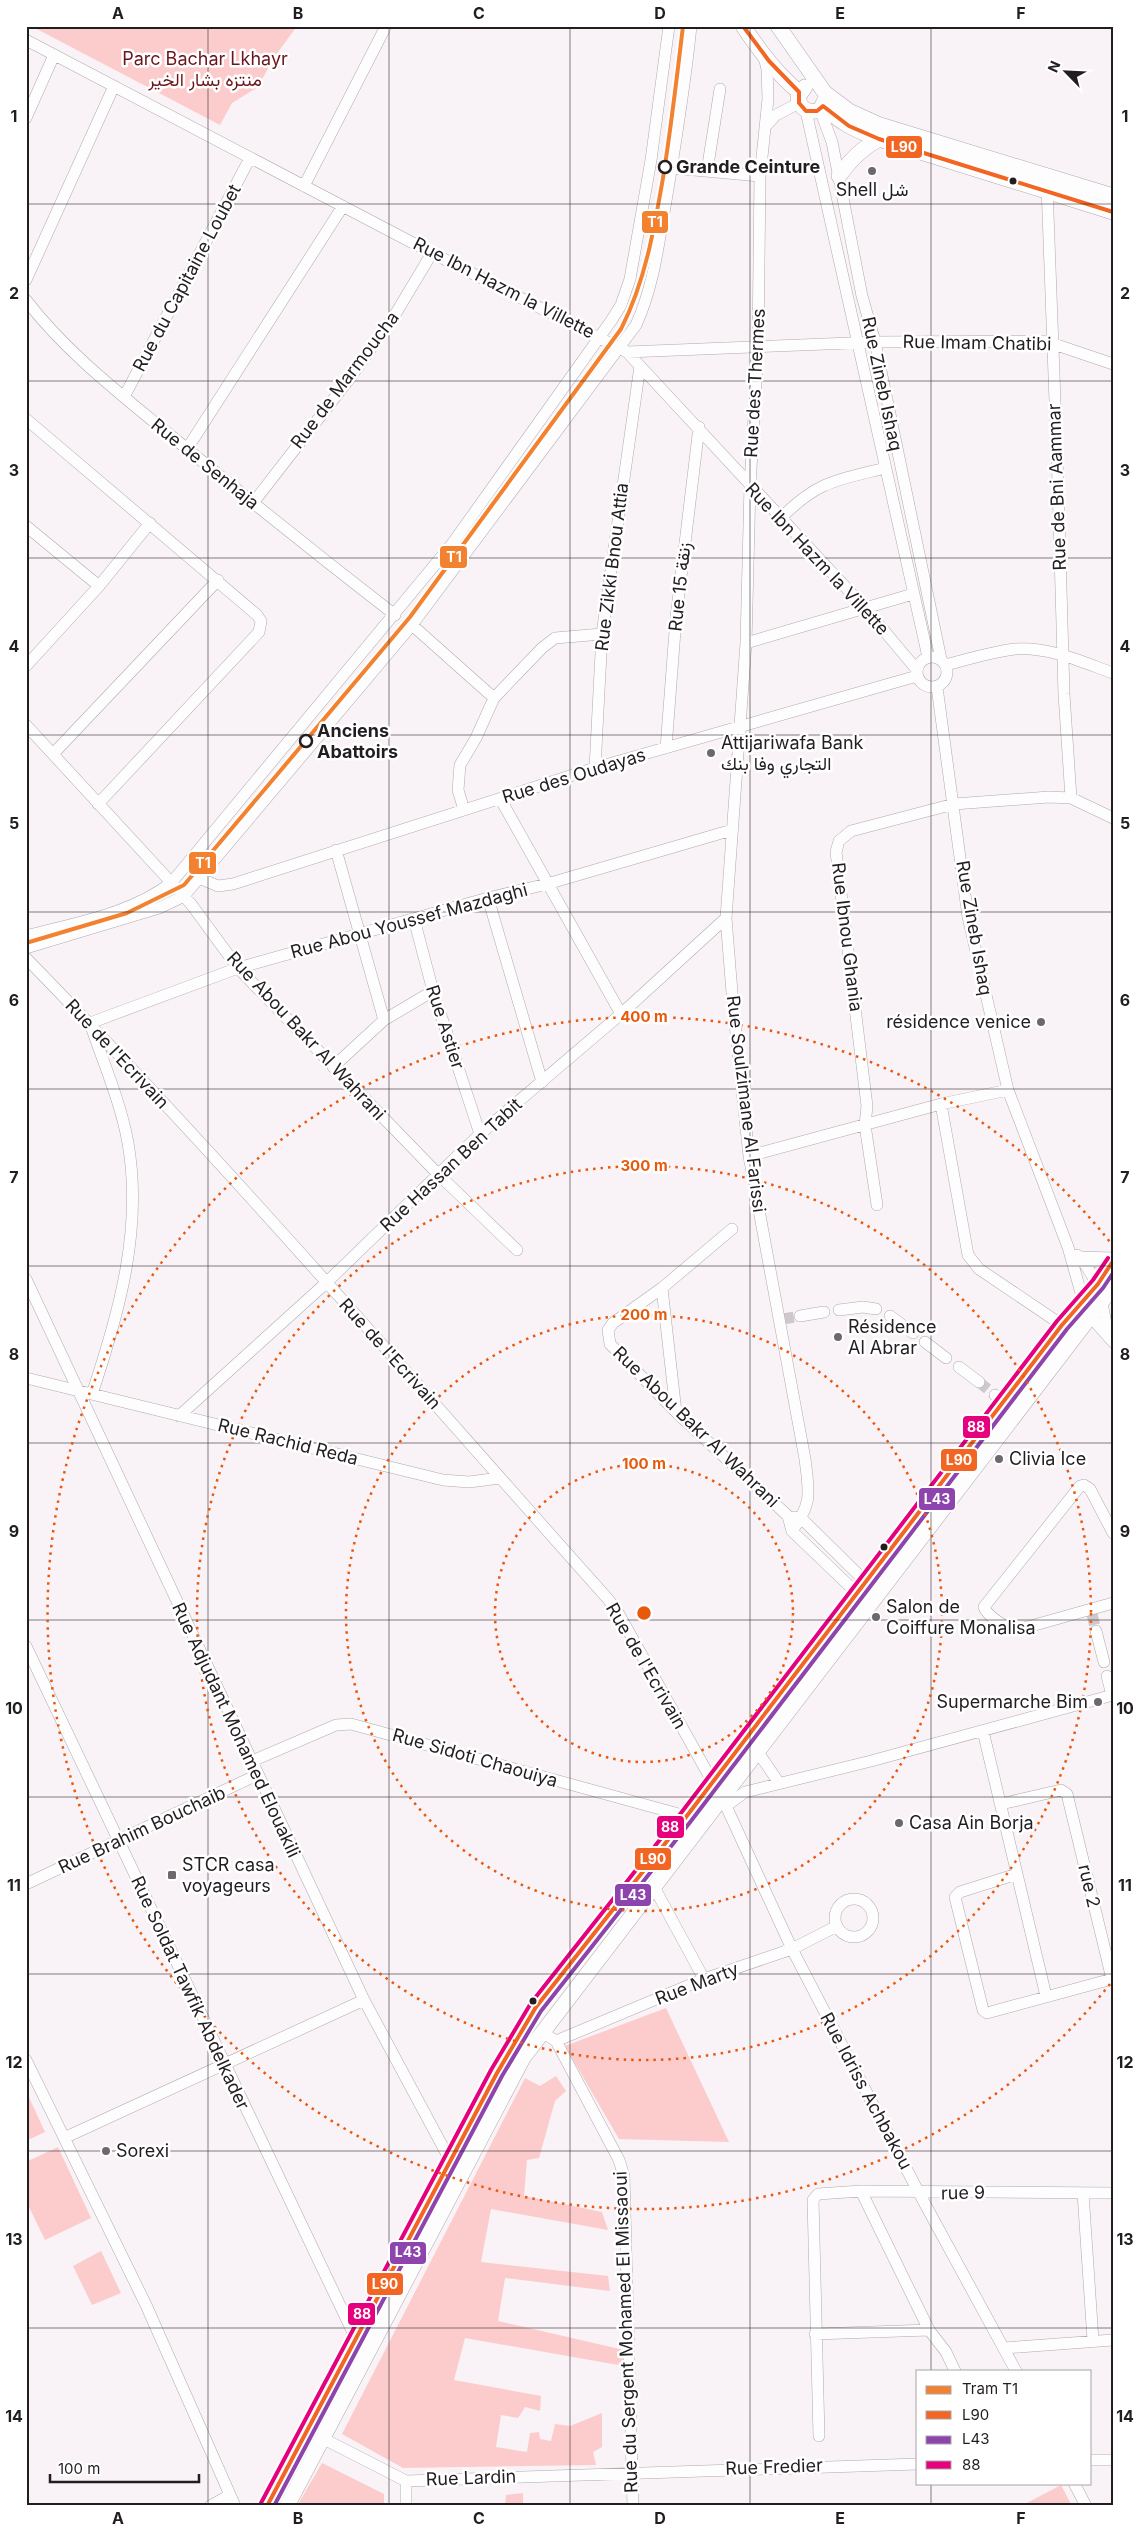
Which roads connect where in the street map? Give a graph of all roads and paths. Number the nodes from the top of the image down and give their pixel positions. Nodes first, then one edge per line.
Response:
1 (386, 26) edge
2 (669, 26) edge
3 (691, 26) edge
4 (743, 26) edge
5 (778, 26) edge
6 (26, 40) edge
7 (54, 55) junction
8 (764, 57) junction
9 (114, 86) junction
10 (720, 90) dead end
11 (813, 100) junction
12 (26, 118) edge
13 (765, 127) junction
14 (879, 139) junction
15 (250, 158) junction
16 (672, 168) junction
17 (707, 172) junction
18 (760, 176) junction
19 (839, 176) junction
20 (1047, 184) junction
21 (304, 186) junction
22 (1113, 196) edge
23 (343, 206) junction
24 (1112, 210) edge
25 (432, 253) junction
26 (26, 280) edge
27 (26, 300) edge
28 (601, 336) junction
29 (857, 342) junction
30 (875, 342) junction
31 (1052, 342) junction
32 (758, 347) junction
33 (623, 349) junction
34 (1113, 364) edge
35 (640, 366) junction
36 (124, 397) junction
37 (26, 419) edge
38 (698, 427) junction
39 (187, 449) junction
40 (885, 468) junction
41 (750, 486) junction
42 (253, 503) junction
43 (780, 519) junction
44 (150, 523) junction
45 (26, 526) edge
46 (218, 580) junction
47 (99, 586) junction
48 (913, 594) junction
49 (865, 608) junction
50 (395, 615) junction
51 (412, 625) junction
52 (602, 634) junction
53 (746, 643) junction
54 (1063, 655) junction
55 (928, 657) junction
56 (943, 662) junction
57 (26, 666) edge
58 (917, 673) junction
59 (1113, 673) edge
60 (936, 687) junction
61 (494, 698) junction
62 (26, 724) edge
63 (740, 728) junction
64 (666, 748) junction
65 (53, 754) junction
66 (594, 768) junction
67 (1070, 798) junction
68 (501, 800) junction
69 (98, 804) junction
70 (954, 804) junction
71 (464, 810) junction
72 (1113, 818) edge
73 (732, 830) junction
74 (336, 850) junction
75 (207, 868) junction
76 (199, 878) junction
77 (172, 882) junction
78 (232, 884) junction
79 (547, 884) junction
80 (184, 896) junction
81 (488, 898) junction
82 (726, 918) junction
83 (414, 919) junction
84 (358, 934) junction
85 (26, 936) edge
86 (26, 948) edge
87 (26, 958) edge
88 (238, 968) junction
89 (433, 991) junction
90 (622, 1014) junction
91 (384, 1020) junction
92 (90, 1023) junction
93 (333, 1067) junction
94 (542, 1082) junction
95 (1008, 1090) junction
96 (941, 1104) junction
97 (865, 1125) junction
98 (480, 1134) junction
99 (749, 1156) junction
100 (438, 1174) junction
101 (877, 1205) dead end
102 (732, 1229) dead end
103 (1068, 1247) junction
104 (517, 1250) dead end
105 (1080, 1259) junction
106 (1113, 1260) edge
107 (26, 1279) edge
108 (326, 1283) junction
109 (1105, 1285) edge
110 (662, 1288) junction
111 (1083, 1300) junction
112 (1103, 1301) junction
113 (876, 1309) dead end
114 (839, 1310) dead end
115 (824, 1312) dead end
116 (800, 1316) tunnel mouth
117 (890, 1316) dead end
118 (1090, 1316) junction
119 (1062, 1325) junction
120 (913, 1332) dead end
121 (1110, 1339) edge
122 (925, 1342) dead end
123 (946, 1358) dead end
124 (958, 1367) dead end
125 (26, 1378) edge
126 (978, 1382) tunnel mouth
127 (77, 1390) junction
128 (92, 1394) junction
129 (676, 1412) junction
130 (179, 1416) junction
131 (500, 1478) junction
132 (788, 1516) junction
133 (801, 1518) junction
134 (792, 1531) junction
135 (1113, 1533) edge
136 (860, 1588) junction
137 (874, 1600) junction
138 (1113, 1603) edge
139 (1096, 1631) tunnel mouth
140 (26, 1646) edge
141 (1104, 1662) dead end
142 (1107, 1676) dead end
143 (1112, 1695) edge
144 (983, 1731) junction
145 (758, 1752) junction
146 (250, 1762) junction
147 (257, 1775) junction
148 (712, 1781) junction
149 (779, 1783) junction
150 (723, 1803) junction
151 (1001, 1804) junction
152 (686, 1817) junction
153 (704, 1821) junction
154 (120, 1842) junction
155 (1017, 1874) junction
156 (26, 1884) edge
157 (654, 1887) junction
158 (837, 1926) dead end
159 (792, 1949) junction
160 (704, 1979) junction
161 (1046, 1996) junction
162 (364, 2000) junction
163 (542, 2032) junction
164 (556, 2041) junction
165 (26, 2060) edge
166 (223, 2064) junction
167 (64, 2138) junction
168 (456, 2168) junction
169 (861, 2191) junction
170 (919, 2193) junction
171 (1083, 2193) junction
172 (1113, 2193) edge
173 (929, 2330) junction
174 (815, 2334) junction
175 (356, 2339) junction
176 (1093, 2340) junction
177 (1113, 2340) edge
178 (1004, 2348) junction
179 (955, 2370) edge
180 (1015, 2370) edge
181 (819, 2436) dead end
182 (322, 2438) junction
183 (1092, 2460) edge
184 (1113, 2460) edge
185 (916, 2464) edge
186 (631, 2472) junction
187 (406, 2481) junction
188 (1075, 2484) edge
189 (234, 2503) edge
190 (210, 2506) edge
191 (268, 2506) edge
192 (287, 2506) edge
193 (406, 2506) edge
194 (633, 2506) edge
195 (1086, 2506) edge

1 - 21 street
2 - 28 street
3 - 16 street
4 - 8 main road
5 - 11 main road
6 - 7 street, Rue Ibn Hazm la Villette
7 - 9 street, Rue Ibn Hazm la Villette
7 - 12 street
8 - 11 main road
8 - 13 street, Rue des Thermes
9 - 15 street, Rue Ibn Hazm la Villette
9 - 26 street
10 - 17 street
11 - 13 street
11 - 14 main road
11 - 19 street, Rue Zineb Ishaq
11 - 20 main road
11 - 29 street, Rue Zineb Ishaq
13 - 18 street, Rue des Thermes
14 - 19 main road
14 - 20 main road
15 - 21 street, Rue Ibn Hazm la Villette
15 - 36 street, Rue du Capitaine Loubet
16 - 17 street
16 - 33 street
17 - 18 street
18 - 32 street, Rue des Thermes
19 - 30 street, Rue Zineb Ishaq
20 - 22 main road
20 - 24 main road
20 - 31 street, Rue de Bni Aammar
21 - 23 street, Rue Ibn Hazm la Villette
23 - 25 street, Rue Ibn Hazm la Villette
23 - 39 street
25 - 28 street, Rue Ibn Hazm la Villette
25 - 42 street, Rue de Marmoucha
27 - 36 street, Rue de Senhaja
28 - 33 street, Rue Ibn Hazm la Villette
28 - 50 street
29 - 30 street, Rue Imam Chatibi
29 - 32 street, Rue Imam Chatibi
29 - 40 street, Rue Zineb Ishaq
30 - 31 street, Rue Imam Chatibi
30 - 56 street, Rue Zineb Ishaq
31 - 34 street, Rue Imam Chatibi
31 - 54 street, Rue de Bni Aammar
32 - 33 street, Rue Imam Chatibi
32 - 41 street, Rue des Thermes
33 - 35 street, Rue Ibn Hazm la Villette
33 - 51 street
35 - 38 street, Rue Ibn Hazm la Villette
35 - 52 street, Rue Zikki Bnou Attia
36 - 39 street, Rue de Senhaja
37 - 44 street
38 - 41 street, Rue Ibn Hazm la Villette
38 - 64 street, Rue 15 زنقة
39 - 42 street, Rue de Senhaja
40 - 43 street
40 - 48 street, Rue Zineb Ishaq
41 - 43 street, Rue Ibn Hazm la Villette
41 - 53 street, Rue des Thermes
42 - 50 street, Rue de Senhaja
43 - 49 street, Rue Ibn Hazm la Villette
44 - 46 street
44 - 47 street
45 - 47 street
46 - 65 street
46 - 69 street
47 - 57 street
48 - 49 street
48 - 55 street, Rue Zineb Ishaq
49 - 53 street
49 - 58 street, Rue Ibn Hazm la Villette
50 - 77 street
51 - 61 street
51 - 75 street
52 - 61 street
52 - 66 street, Rue Zikki Bnou Attia
53 - 63 street, Rue des Thermes
54 - 56 street
54 - 59 street
54 - 67 street, Rue de Bni Aammar
55 - 56 street
55 - 58 street
56 - 60 street
58 - 60 street
58 - 63 street, Rue des Oudayas
60 - 70 street, Rue Zineb Ishaq
61 - 71 street
62 - 65 street, Rue Abou Bakr Al Wahrani
63 - 64 street, Rue des Oudayas
63 - 73 street, Rue Soulzimane Al Farissi
64 - 66 street, Rue des Oudayas
65 - 69 street, Rue Abou Bakr Al Wahrani
66 - 68 street, Rue des Oudayas
67 - 70 street, Rue Ibnou Ghania
67 - 72 street
68 - 71 street, Rue des Oudayas
68 - 79 street
69 - 77 street, Rue Abou Bakr Al Wahrani
70 - 95 street, Rue Zineb Ishaq
70 - 97 street, Rue Ibnou Ghania
71 - 74 street, Rue des Oudayas
73 - 79 street, Rue Abou Youssef Mazdaghi
73 - 82 street, Rue Soulzimane Al Farissi
74 - 78 street, Rue des Oudayas
74 - 84 street
75 - 76 street
75 - 78 street
76 - 78 street, Rue des Oudayas
76 - 80 street
77 - 80 street, Rue Abou Bakr Al Wahrani
77 - 85 street
79 - 81 street, Rue Abou Youssef Mazdaghi
79 - 90 street
80 - 86 street
80 - 88 street, Rue Abou Bakr Al Wahrani
81 - 83 street, Rue Abou Youssef Mazdaghi
81 - 94 street
82 - 90 street, Rue Hassan Ben Tabit
82 - 99 street, Rue Soulzimane Al Farissi
83 - 84 street, Rue Abou Youssef Mazdaghi
83 - 89 street, Rue Astier
84 - 88 street, Rue Abou Youssef Mazdaghi
84 - 91 street
87 - 92 street, Rue de l'Ecrivain
88 - 92 street, Rue Abou Youssef Mazdaghi
88 - 93 street, Rue Abou Bakr Al Wahrani
89 - 91 street
89 - 98 street, Rue Astier
90 - 94 street, Rue Hassan Ben Tabit
91 - 93 street
92 - 108 street, Rue de l'Ecrivain
92 - 128 street
93 - 100 street, Rue Abou Bakr Al Wahrani
94 - 98 street, Rue Hassan Ben Tabit
95 - 96 street
95 - 103 street, Rue Zineb Ishaq
96 - 97 street
96 - 119 street
97 - 99 street
97 - 101 street, Rue Ibnou Ghania
98 - 100 street, Rue Hassan Ben Tabit
99 - 133 street, Rue Soulzimane Al Farissi
100 - 104 street, Rue Abou Bakr Al Wahrani
100 - 108 street, Rue Hassan Ben Tabit
102 - 110 street
103 - 105 street, Rue Zineb Ishaq
103 - 111 street, Rue Zineb Ishaq
105 - 106 main road
105 - 109 street, Rue Zineb Ishaq
106 - 109 main road
107 - 127 street, Rue Adjudant Mohamed Elouakili
108 - 130 street, Rue Hassan Ben Tabit
108 - 131 street, Rue de l'Ecrivain
109 - 111 main road
109 - 112 main road
110 - 129 street
110 - 129 street, Rue Abou Bakr Al Wahrani
111 - 118 street, Rue Zineb Ishaq
111 - 119 main road
112 - 118 main road
112 - 121 street
113 - 114 street
115 - 116 street
117 - 120 street
118 - 121 street, Rue Zineb Ishaq
118 - 137 main road
119 - 136 main road
122 - 123 street
124 - 126 street
125 - 127 street, Rue Rachid Reda
127 - 128 street, Rue Rachid Reda
127 - 146 street, Rue Adjudant Mohamed Elouakili
128 - 130 street, Rue Rachid Reda
129 - 132 street, Rue Abou Bakr Al Wahrani
130 - 131 street, Rue Rachid Reda
131 - 148 street, Rue de l'Ecrivain
132 - 133 street, Rue Abou Bakr Al Wahrani
132 - 134 street, Rue Abou Bakr Al Wahrani
133 - 134 street, Rue Soulzimane Al Farissi
133 - 136 street
134 - 136 street
135 - 138 street
136 - 137 street
136 - 148 main road
137 - 145 main road
139 - 141 street
140 - 154 street, Rue Soldat Tawfik Abdelkader
142 - 143 street
143 - 144 street
144 - 149 street
144 - 151 street
145 - 149 street
145 - 150 main road
146 - 147 street, Rue Adjudant Mohamed Elouakili
146 - 152 street, Rue Sidoti Chaouiya
147 - 154 street, Rue Brahim Bouchaib
147 - 162 street, Rue Adjudant Mohamed Elouakili
148 - 150 street, Rue de l'Ecrivain
148 - 152 main road
149 - 150 street
150 - 153 main road
150 - 159 street, Rue Idriss Achbakou
151 - 155 street
151 - 161 street, rue 2
152 - 153 street, Rue Sidoti Chaouiya
152 - 168 main road
153 - 157 main road
154 - 156 street, Rue Brahim Bouchaib
154 - 166 street, Rue Soldat Tawfik Abdelkader
155 - 161 street
155 - 161 street
157 - 160 street
157 - 163 main road
158 - 159 street, Rue Marty
159 - 160 street, Rue Marty
159 - 170 street, Rue Idriss Achbakou
160 - 164 street, Rue Marty
162 - 166 street
162 - 168 street, Rue Adjudant Mohamed Elouakili
163 - 164 street, Rue du Sergent Mohamed El Missaoui
163 - 168 main road
164 - 186 street, Rue du Sergent Mohamed El Missaoui
165 - 167 street
166 - 167 street
166 - 175 street, Rue Soldat Tawfik Abdelkader
167 - 189 street
168 - 175 main road
168 - 182 main road
169 - 170 street, rue 9
169 - 173 street
169 - 174 street, rue 9
170 - 171 street, rue 9
170 - 178 street, Rue Idriss Achbakou
171 - 172 street, rue 9
171 - 176 street
173 - 174 street
173 - 179 street
174 - 181 street
175 - 191 main road
176 - 177 street
176 - 178 street
178 - 180 street, Rue Idriss Achbakou
182 - 187 street, Rue Lardin
182 - 192 main road
183 - 184 street
185 - 186 street, Rue Fredier
186 - 187 street, Rue Lardin
186 - 194 street, Rue du Sergent Mohamed El Missaoui
187 - 193 street
188 - 195 street
189 - 190 street

